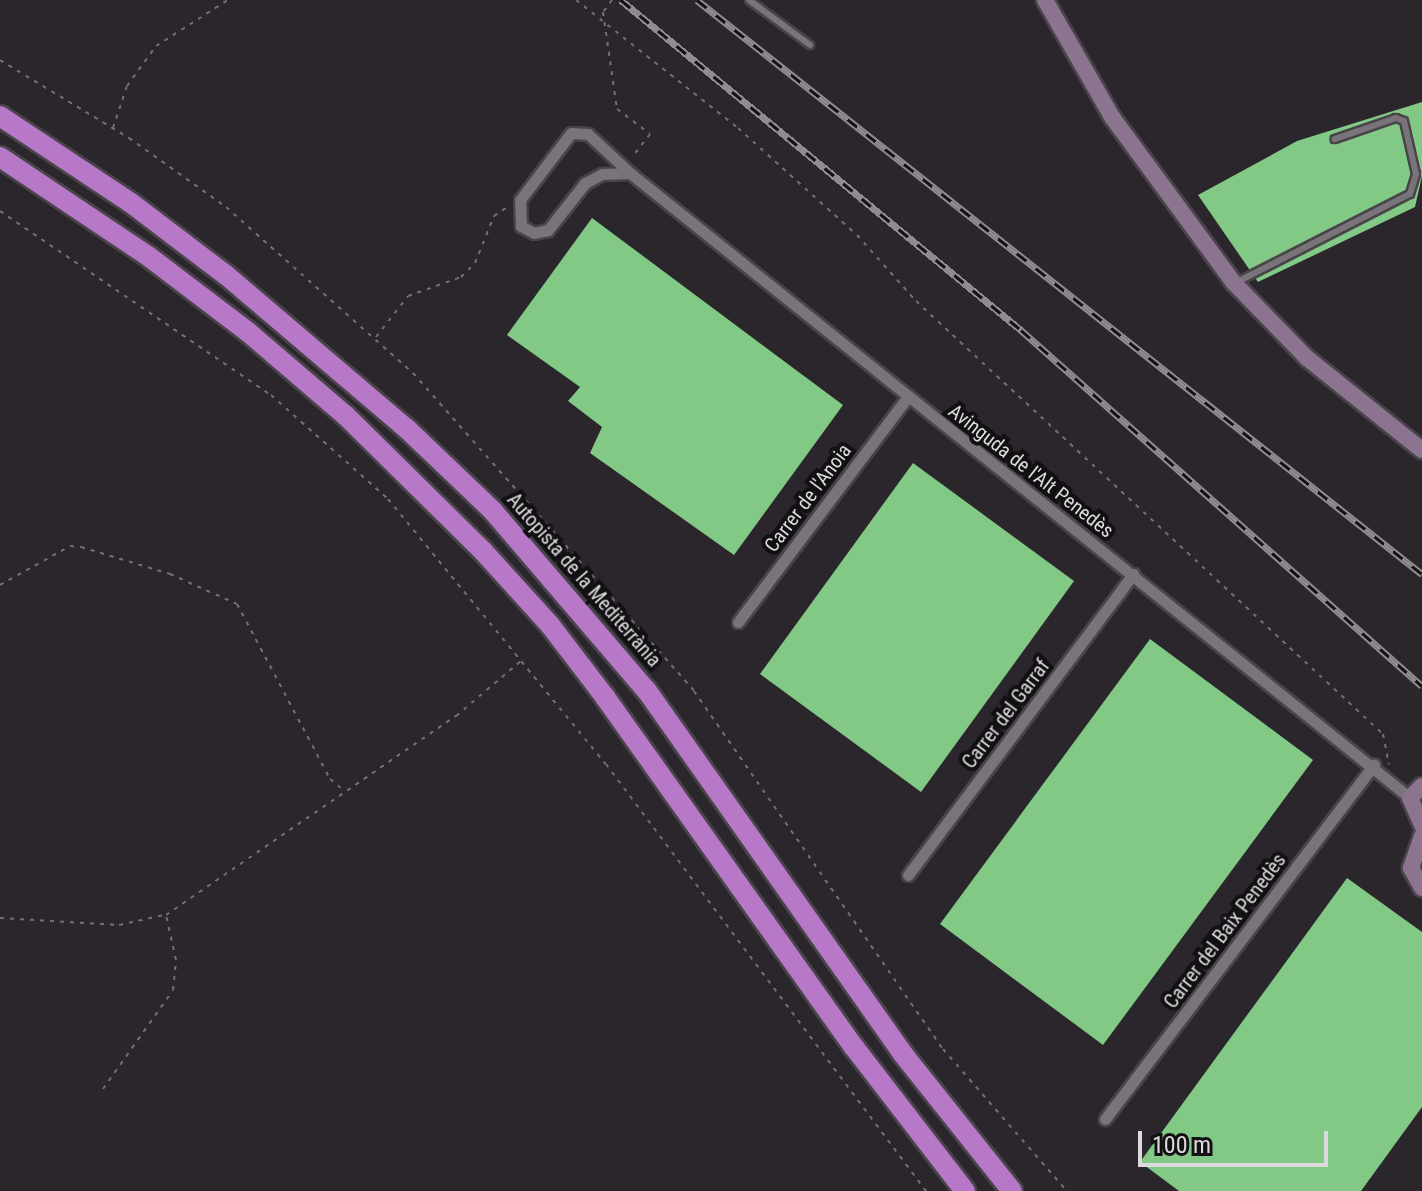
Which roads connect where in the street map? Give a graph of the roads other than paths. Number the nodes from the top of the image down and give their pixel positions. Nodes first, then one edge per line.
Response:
1 (749, 0) edge
2 (1045, 0) edge
3 (810, 45) dead end
4 (0, 116) edge
5 (1335, 139) dead end
6 (0, 157) edge
7 (627, 170) junction
8 (1234, 283) junction
9 (1339, 384) junction
10 (908, 396) junction
11 (1422, 437) edge
12 (1422, 450) edge
13 (1133, 574) junction
14 (738, 622) dead end
15 (1374, 765) junction
16 (1416, 792) edge
17 (1422, 825) edge
18 (1422, 836) edge
19 (908, 875) dead end
20 (1422, 888) edge
21 (1105, 1119) dead end
22 (965, 1191) edge
23 (1012, 1191) edge

1 - 3 lane
2 - 8 main road
4 - 23 highway, Autopista de la Mediterrània
5 - 8 lane
6 - 22 highway
7 - 7 street, Avinguda de l'Alt Penedès
7 - 10 street, Avinguda de l'Alt Penedès
8 - 9 main road
9 - 11 main road
9 - 12 main road
10 - 13 street, Avinguda de l'Alt Penedès
10 - 14 street, Carrer de l'Anoia
13 - 15 street, Avinguda de l'Alt Penedès
13 - 19 street, Carrer del Garraf
15 - 16 street, Avinguda de l'Alt Penedès
15 - 21 street, Carrer del Baix Penedès
16 - 17 main road
18 - 20 main road

